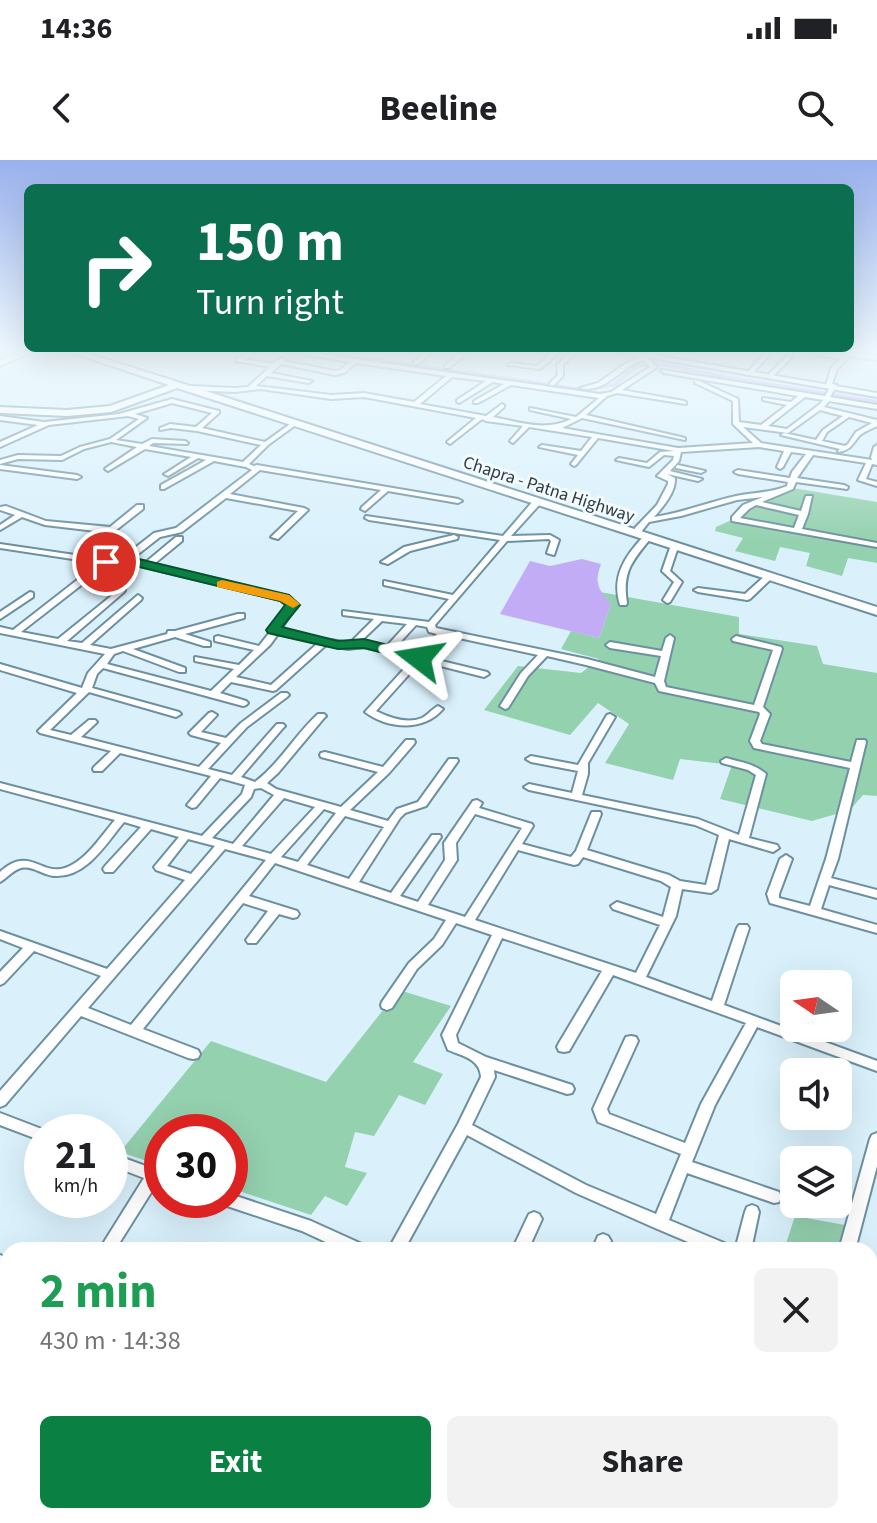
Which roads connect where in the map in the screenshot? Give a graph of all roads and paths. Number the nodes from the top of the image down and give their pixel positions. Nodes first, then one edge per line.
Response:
1 (115, 416) edge
2 (135, 416) edge
3 (213, 416) edge
4 (272, 416) edge
5 (272, 416) edge
6 (466, 416) edge
7 (487, 416) edge
8 (569, 416) edge
9 (736, 416) edge
10 (779, 416) edge
11 (809, 416) edge
12 (842, 416) edge
13 (577, 417) junction
14 (846, 417) junction
15 (0, 418) edge
16 (482, 419) junction
17 (877, 422) edge
18 (295, 423) junction
19 (44, 424) junction
20 (736, 424) junction
21 (527, 426) junction
22 (762, 428) junction
23 (162, 429) dead end
24 (197, 429) junction
25 (554, 429) junction
26 (745, 433) junction
27 (786, 433) junction
28 (596, 436) junction
29 (683, 439) dead end
30 (112, 440) junction
31 (819, 440) junction
32 (513, 441) dead end
33 (450, 442) dead end
34 (185, 443) dead end
35 (266, 444) junction
36 (0, 445) edge
37 (759, 445) junction
38 (140, 447) junction
39 (542, 447) dead end
40 (877, 447) edge
41 (846, 448) junction
42 (788, 450) junction
43 (678, 452) junction
44 (581, 453) junction
45 (811, 453) junction
46 (195, 458) junction
47 (835, 458) junction
48 (211, 460) junction
49 (870, 462) junction
50 (574, 464) dead end
51 (0, 465) edge
52 (246, 465) junction
53 (257, 467) junction
54 (780, 467) dead end
55 (108, 469) dead end
56 (666, 471) junction
57 (738, 472) dead end
58 (168, 474) dead end
59 (700, 475) dead end
60 (77, 477) dead end
61 (793, 480) junction
62 (876, 484) edge
63 (164, 487) dead end
64 (844, 487) dead end
65 (387, 488) junction
66 (777, 494) junction
67 (224, 495) junction
68 (873, 497) dead end
69 (809, 498) dead end
70 (458, 501) dead end
71 (537, 502) junction
72 (756, 503) junction
73 (140, 507) dead end
74 (3, 508) dead end
75 (804, 514) junction
76 (20, 515) junction
77 (648, 520) junction
78 (0, 528) edge
79 (112, 530) junction
80 (797, 531) junction
81 (642, 534) junction
82 (470, 535) junction
83 (275, 537) dead end
84 (179, 539) dead end
85 (505, 539) junction
86 (877, 545) edge
87 (0, 546) edge
88 (674, 547) junction
89 (551, 553) dead end
90 (76, 558) junction
91 (118, 558) junction
92 (106, 562) junction
93 (385, 562) dead end
94 (148, 565) junction
95 (769, 577) junction
96 (387, 583) dead end
97 (121, 590) dead end
98 (698, 590) dead end
99 (30, 595) dead end
100 (138, 598) dead end
101 (456, 598) junction
102 (667, 600) dead end
103 (623, 603) dead end
104 (877, 609) edge
105 (346, 613) dead end
106 (0, 616) edge
107 (241, 616) dead end
108 (380, 618) junction
109 (413, 623) junction
110 (431, 625) junction
111 (0, 630) edge
112 (273, 630) junction
113 (14, 633) junction
114 (171, 633) junction
115 (441, 634) junction
116 (670, 638) dead end
117 (218, 639) dead end
118 (736, 639) dead end
119 (60, 642) junction
120 (324, 642) junction
121 (354, 643) junction
122 (207, 644) dead end
123 (610, 645) dead end
124 (84, 646) junction
125 (122, 648) junction
126 (260, 649) junction
127 (388, 650) junction
128 (111, 652) junction
129 (544, 654) junction
130 (666, 654) junction
131 (419, 658) junction
132 (198, 659) dead end
133 (101, 665) junction
134 (0, 667) edge
135 (241, 668) junction
136 (182, 670) dead end
137 (484, 674) dead end
138 (231, 679) junction
139 (659, 681) junction
140 (86, 690) junction
141 (213, 694) junction
142 (284, 695) dead end
143 (243, 703) dead end
144 (505, 706) dead end
145 (758, 708) junction
146 (438, 709) dead end
147 (176, 714) dead end
148 (212, 715) dead end
149 (321, 716) dead end
150 (610, 717) dead end
151 (92, 722) dead end
152 (280, 726) dead end
153 (73, 739) junction
154 (228, 742) junction
155 (410, 742) dead end
156 (861, 742) dead end
157 (118, 750) junction
158 (325, 755) dead end
159 (531, 759) dead end
160 (453, 761) dead end
161 (726, 761) dead end
162 (856, 766) junction
163 (98, 769) dead end
164 (583, 769) junction
165 (202, 770) junction
166 (385, 771) junction
167 (218, 774) junction
168 (235, 778) junction
169 (256, 785) junction
170 (0, 786) edge
171 (529, 787) dead end
172 (281, 794) junction
173 (576, 796) junction
174 (192, 805) dead end
175 (322, 805) junction
176 (343, 812) junction
177 (596, 814) dead end
178 (122, 818) junction
179 (149, 825) junction
180 (390, 825) junction
181 (725, 834) junction
182 (186, 835) junction
183 (436, 837) dead end
184 (205, 839) junction
185 (743, 840) junction
186 (229, 846) junction
187 (516, 846) junction
188 (773, 848) dead end
189 (581, 852) junction
190 (273, 858) junction
191 (786, 859) dead end
192 (5, 866) edge
193 (300, 867) junction
194 (109, 869) dead end
195 (0, 878) edge
196 (193, 879) junction
197 (826, 880) junction
198 (352, 884) junction
199 (677, 885) junction
200 (877, 894) edge
201 (241, 898) junction
202 (393, 898) junction
203 (617, 906) dead end
204 (421, 907) junction
205 (276, 909) junction
206 (814, 912) junction
207 (293, 914) dead end
208 (454, 917) junction
209 (468, 922) junction
210 (667, 923) junction
211 (743, 928) dead end
212 (877, 929) edge
213 (499, 932) junction
214 (2, 937) edge
215 (252, 940) dead end
216 (32, 946) junction
217 (610, 969) junction
218 (110, 975) junction
219 (639, 979) junction
220 (0, 980) edge
221 (387, 1005) dead end
222 (717, 1006) junction
223 (79, 1010) junction
224 (754, 1020) junction
225 (134, 1031) junction
226 (631, 1041) dead end
227 (564, 1047) dead end
228 (193, 1054) dead end
229 (484, 1061) junction
230 (877, 1066) edge
231 (567, 1089) dead end
232 (0, 1101) edge
233 (1, 1121) edge
234 (464, 1127) junction
235 (24, 1129) edge
236 (877, 1139) edge
237 (684, 1158) junction
238 (144, 1196) edge
239 (774, 1197) dead end
240 (248, 1206) edge
241 (752, 1212) dead end
242 (534, 1219) dead end
243 (660, 1223) junction
244 (113, 1242) edge
245 (341, 1242) edge
246 (400, 1242) edge
247 (524, 1242) edge
248 (705, 1242) edge
249 (745, 1242) edge
250 (849, 1242) edge

1 - 19 street
2 - 30 street
3 - 24 street
4 - 18 highway, Chapra - Patna Highway
5 - 81 highway, Chapra - Patna Highway
6 - 16 street
7 - 16 street
8 - 13 street
9 - 20 street
10 - 22 street
11 - 27 street
12 - 14 street
13 - 25 street
13 - 29 street
14 - 17 street
14 - 31 street
15 - 19 street
16 - 21 street
16 - 33 street
17 - 41 street
18 - 35 street
18 - 71 highway, Chapra - Patna Highway
19 - 36 street
20 - 22 street
20 - 26 street
21 - 25 street
21 - 32 street
22 - 27 street
23 - 24 street
24 - 35 street
25 - 28 street
26 - 27 street
26 - 37 street
27 - 31 street
28 - 43 street
28 - 44 street
30 - 38 street
30 - 51 street
31 - 41 street
34 - 38 street
35 - 52 street
37 - 42 street
37 - 43 street
38 - 46 street
38 - 55 street
39 - 44 street
40 - 49 street
41 - 47 street
42 - 45 street
42 - 54 street
43 - 56 street
43 - 56 street
44 - 50 street
45 - 47 street
45 - 61 street
46 - 48 street
46 - 58 street
47 - 49 street
48 - 52 street
48 - 63 street
49 - 62 street
51 - 60 street
52 - 53 street
53 - 65 street
53 - 67 street
56 - 59 street
56 - 77 street
57 - 61 street
61 - 64 street
61 - 66 street
62 - 68 street
65 - 70 street
65 - 82 street
66 - 72 street
66 - 77 street
67 - 83 street
67 - 91 street
69 - 75 street
71 - 81 highway, Chapra - Patna Highway
71 - 85 street
72 - 75 street
72 - 80 street
73 - 79 street
74 - 76 street
75 - 80 street
76 - 78 street
76 - 79 street
77 - 81 street
79 - 90 street
80 - 86 street
81 - 88 highway, Chapra - Patna Highway
81 - 103 street
81 - 104 highway, Chapra - Patna Highway
82 - 85 street
82 - 93 street
84 - 94 street
85 - 89 street
85 - 101 street
87 - 90 street
88 - 95 highway, Chapra - Patna Highway
88 - 102 street
90 - 92 street
91 - 92 street
91 - 94 street
92 - 113 street
94 - 112 street
95 - 98 street
95 - 104 highway, Chapra - Patna Highway
96 - 101 street
97 - 119 street
99 - 106 street
100 - 124 street
101 - 110 street
105 - 108 street
107 - 114 street
108 - 109 street
108 - 121 street
109 - 110 street
109 - 127 street
110 - 115 street
111 - 113 street
112 - 120 street
112 - 126 street
113 - 119 street
114 - 122 street
114 - 125 street
115 - 129 street
115 - 131 street
116 - 130 street
117 - 126 street
118 - 145 street
119 - 124 street
120 - 121 street
120 - 138 street
121 - 127 street
123 - 130 street
124 - 128 street
125 - 128 street
125 - 136 street
126 - 135 street
127 - 131 street
128 - 133 street
129 - 139 street
129 - 144 street
130 - 139 street
131 - 137 street
131 - 146 street
132 - 135 street
133 - 140 street
133 - 141 street
134 - 140 street
135 - 138 street
138 - 141 street
139 - 145 street
140 - 147 street
140 - 153 street
141 - 143 street
142 - 154 street
145 - 162 street
148 - 154 street
149 - 169 street
150 - 164 street
151 - 153 street
152 - 168 street
153 - 157 street
154 - 165 street
155 - 166 street
156 - 162 street
157 - 163 street
157 - 165 street
158 - 166 street
159 - 164 street
160 - 180 street
161 - 185 street
162 - 197 street
164 - 173 street
165 - 167 street
166 - 176 street
167 - 168 street
167 - 174 street
168 - 169 street
169 - 172 street
169 - 184 street
170 - 178 street
171 - 173 street
172 - 175 street
172 - 186 street
173 - 181 street
175 - 176 street
175 - 190 street
176 - 180 street
176 - 193 street
177 - 189 street
178 - 179 street
178 - 192 street
179 - 182 street
179 - 194 street
180 - 198 street
181 - 185 street
181 - 199 street
182 - 184 street
182 - 196 street
183 - 202 street
184 - 186 street
185 - 188 street
186 - 190 street
186 - 196 street
187 - 189 street
187 - 204 street
187 - 209 street
189 - 199 street
190 - 193 street
190 - 201 street
191 - 206 street
192 - 195 street
193 - 198 street
196 - 218 street
197 - 200 street
197 - 206 street
198 - 202 street
199 - 210 street
201 - 205 street
201 - 225 street
202 - 204 street
203 - 210 street
204 - 208 street
205 - 207 street
205 - 215 street
206 - 212 street
208 - 209 street
208 - 221 street
209 - 213 street
210 - 219 street
211 - 222 street
213 - 217 street
213 - 229 street
214 - 216 street
216 - 218 street
216 - 220 street
217 - 219 street
217 - 227 street
218 - 223 street
219 - 222 street
222 - 224 street
223 - 225 street
223 - 232 street
224 - 230 street
224 - 237 street
225 - 228 street
226 - 237 street
229 - 231 street
229 - 234 street
233 - 235 street
234 - 243 street
234 - 246 street
236 - 250 street
237 - 239 street
237 - 243 street
238 - 244 street
240 - 245 street
241 - 249 street
242 - 247 street
243 - 248 street

